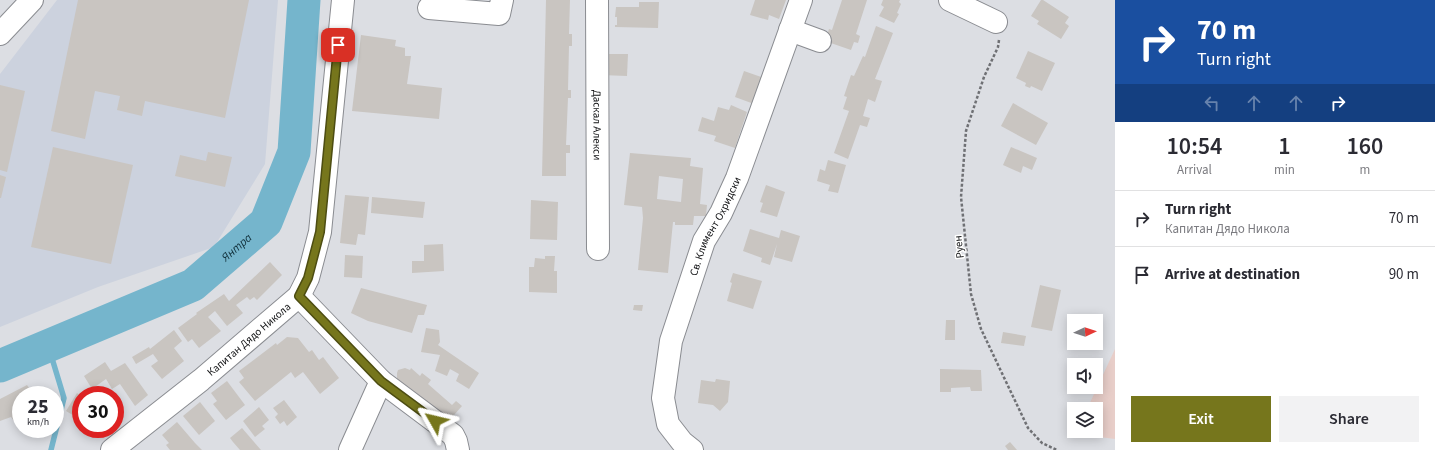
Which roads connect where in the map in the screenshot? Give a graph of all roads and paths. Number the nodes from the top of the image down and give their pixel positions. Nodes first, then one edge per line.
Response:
1 (32, 0) edge
2 (342, 0) edge
3 (502, 0) edge
4 (597, 0) edge
5 (801, 0) edge
6 (950, 0) edge
7 (429, 8) dead end
8 (996, 22) joint
9 (790, 30) junction
10 (0, 34) edge
11 (820, 42) dead end
12 (598, 249) dead end
13 (299, 296) junction
14 (381, 381) junction
15 (112, 450) edge
16 (350, 450) edge
17 (458, 450) edge
18 (692, 450) edge
19 (1056, 450) edge

1 - 10 street
2 - 13 street, Капитан Дядо Никола
3 - 7 street
4 - 12 street, Даскал Алекси
5 - 9 street, Св. Климент Охридски
6 - 8 street
8 - 19 path, Руен
9 - 11 street
9 - 18 street, Св. Климент Охридски
13 - 14 street
13 - 15 street, Капитан Дядо Никола
14 - 16 street
14 - 17 street

